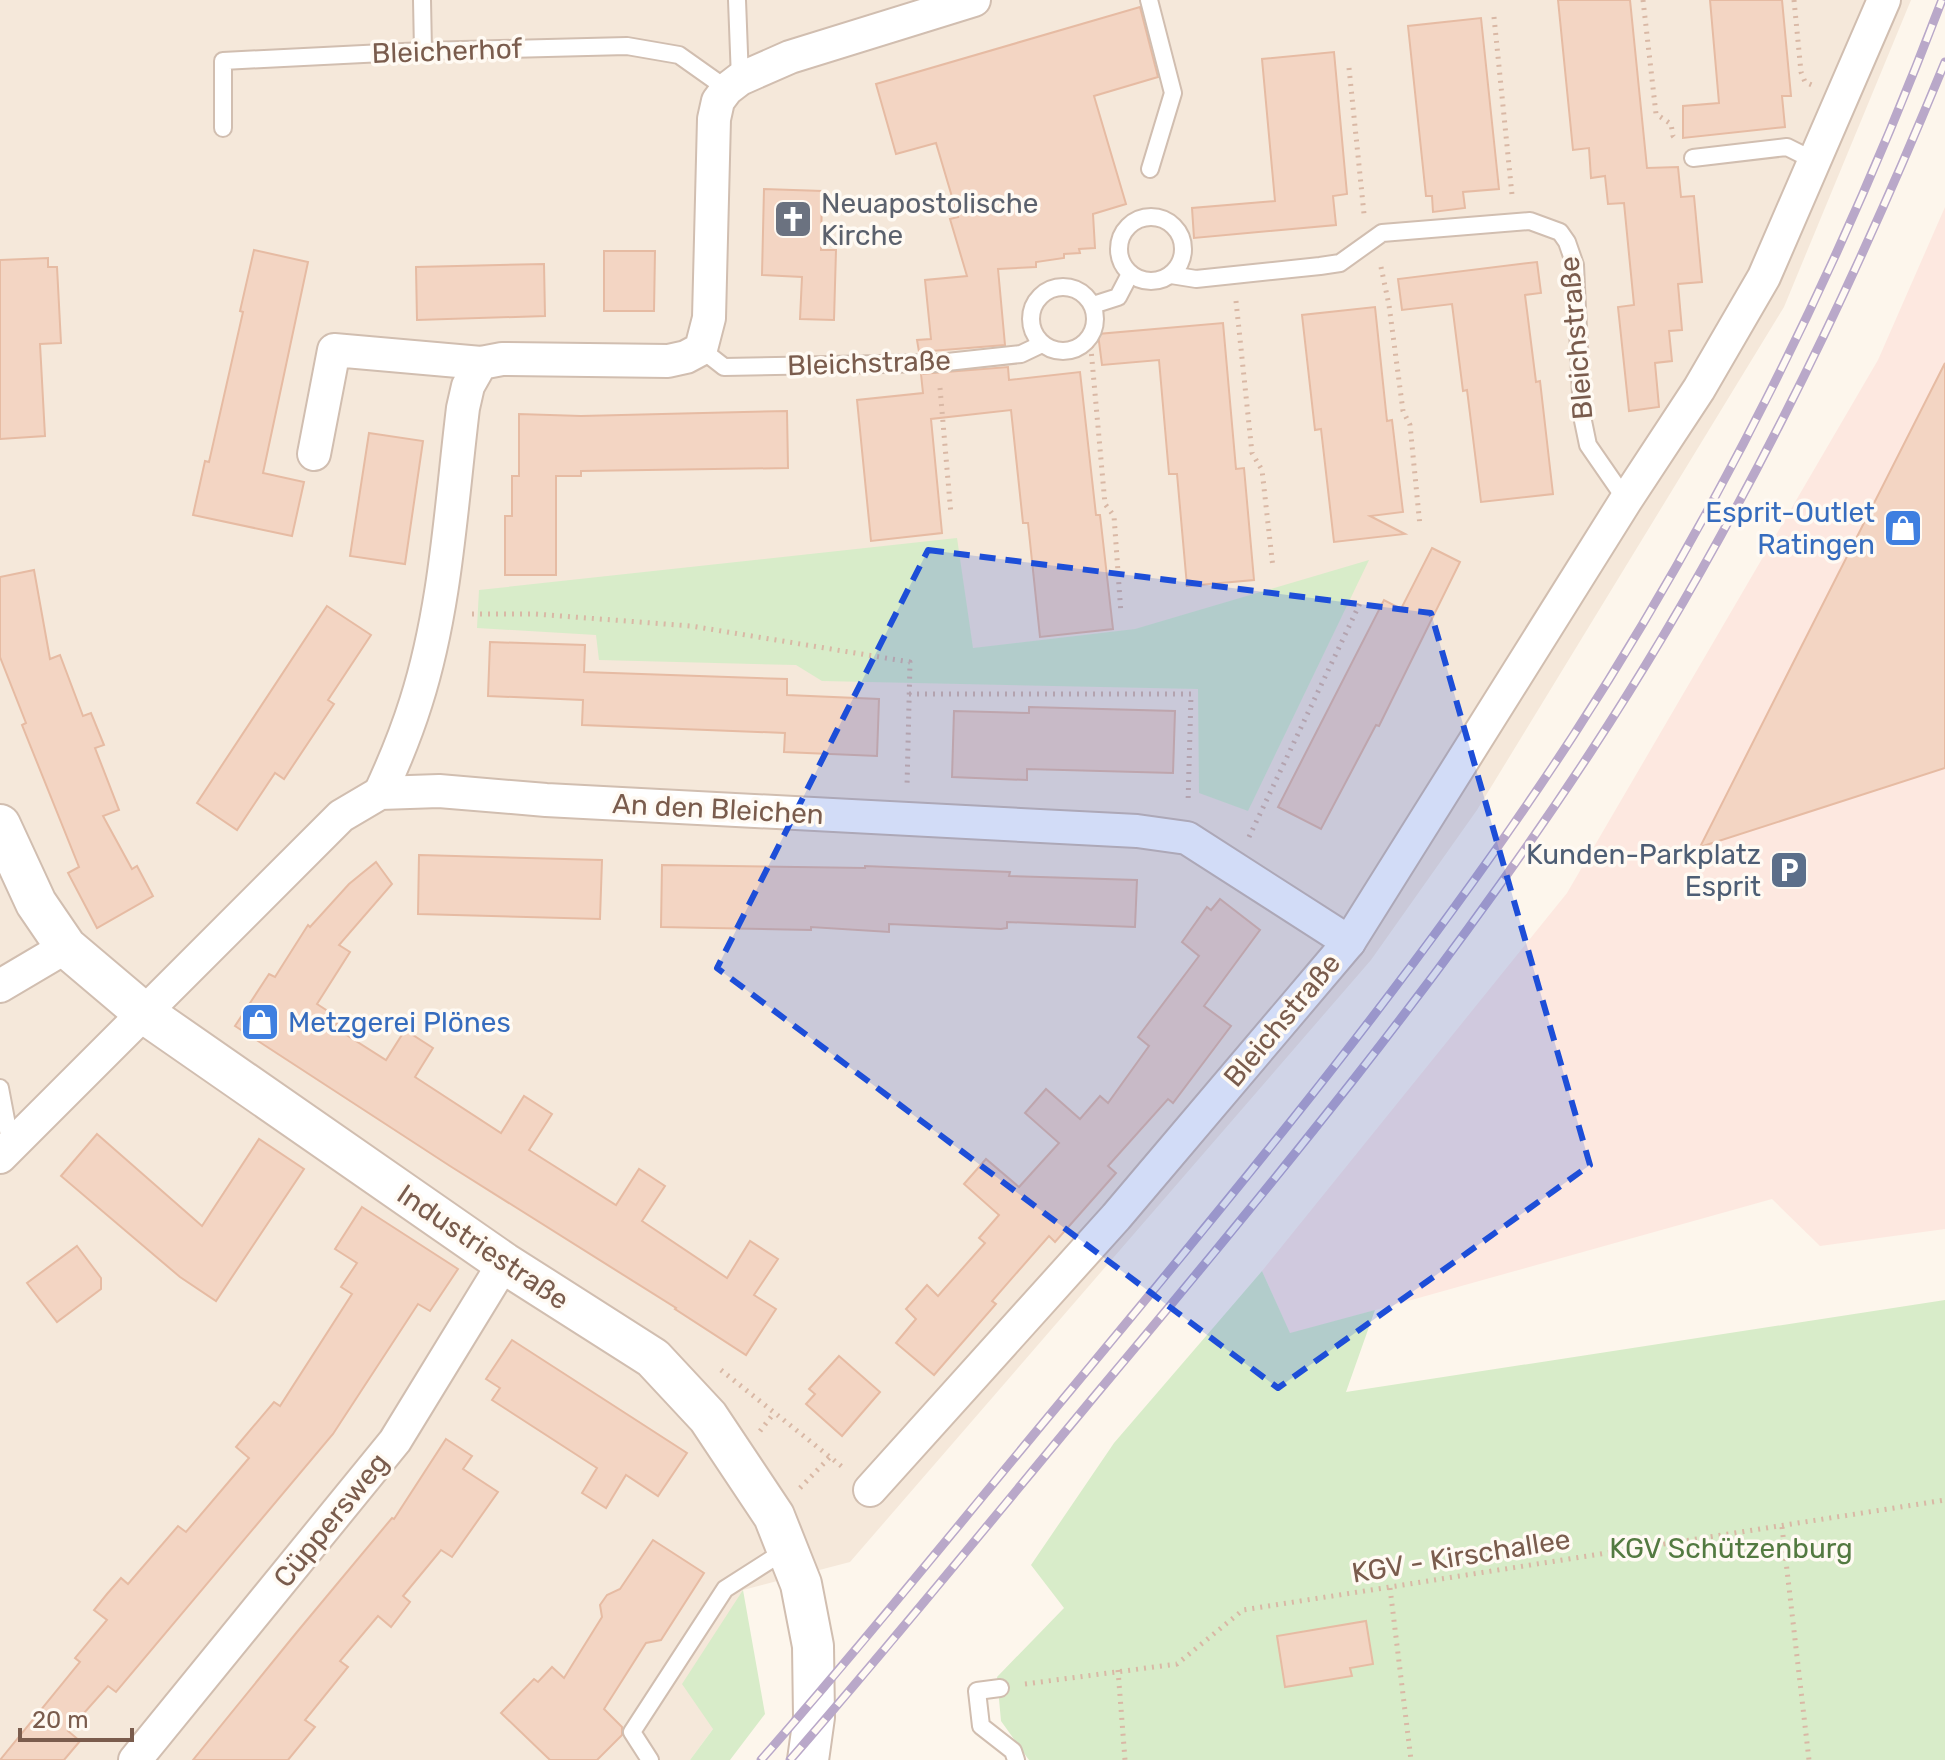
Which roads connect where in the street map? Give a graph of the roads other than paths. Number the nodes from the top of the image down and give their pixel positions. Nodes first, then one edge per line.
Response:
1 (422, 0) edge
2 (737, 0) edge
3 (974, 0) edge
4 (1149, 0) edge
5 (1884, 0) edge
6 (942, 4) edge
7 (423, 51) junction
8 (733, 84) junction
9 (223, 128) dead end
10 (1693, 158) road end
11 (1815, 161) junction
12 (1150, 169) dead end
13 (1130, 274) junction
14 (1171, 275) junction
15 (1093, 305) junction
16 (1042, 344) junction
17 (701, 349) junction
18 (481, 363) junction
19 (314, 454) dead end
20 (1626, 500) junction
21 (380, 793) junction
22 (0, 825) edge
23 (1349, 942) junction
24 (66, 947) junction
25 (0, 986) edge
26 (144, 1013) junction
27 (0, 1088) edge
28 (5, 1152) edge
29 (504, 1263) junction
30 (870, 1490) road end
31 (787, 1549) junction
32 (1000, 1688) road end
33 (135, 1760) edge
34 (650, 1760) edge
35 (808, 1760) edge
36 (1016, 1760) edge

1 - 7 lane
2 - 8 lane
3 - 6 street
4 - 12 lane
5 - 11 street, Bleichstraße
6 - 8 street
7 - 8 lane, Bleicherhof
7 - 9 lane, Bleicherhof
8 - 17 street
10 - 11 lane
11 - 20 street, Bleichstraße
13 - 14 lane, Bleichstraße
13 - 14 lane
13 - 15 lane
14 - 20 lane, Bleichstraße
15 - 16 lane, Bleichstraße
15 - 16 lane
16 - 17 lane, Bleichstraße
17 - 18 street
18 - 19 street
18 - 21 street
20 - 23 street, Bleichstraße
21 - 23 street, An den Bleichen
21 - 26 street, An den Bleichen
22 - 24 street, Industriestraße
23 - 30 street, Bleichstraße
24 - 25 street
24 - 26 street, Industriestraße
26 - 28 street, An den Bleichen
26 - 29 street, Industriestraße
27 - 28 lane
29 - 31 street, Industriestraße
29 - 33 street, Cüppersweg
31 - 34 lane
31 - 35 street, Industriestraße
32 - 36 lane

